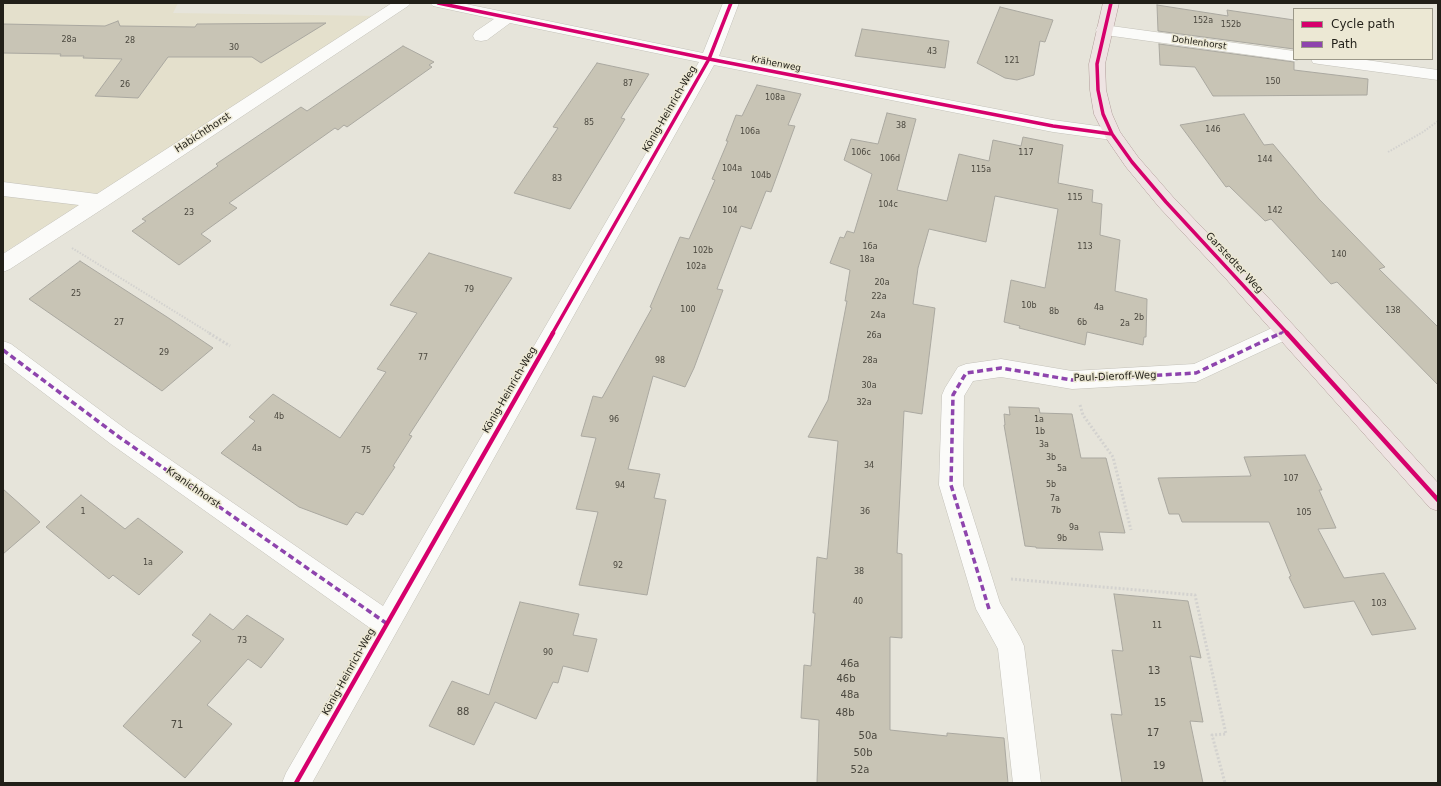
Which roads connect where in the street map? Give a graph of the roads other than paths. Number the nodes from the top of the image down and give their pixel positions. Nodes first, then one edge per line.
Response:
1 (403, 3) edge
2 (438, 3) edge
3 (731, 3) edge
4 (1111, 3) edge
5 (507, 17) junction
6 (1104, 30) junction
7 (481, 36) dead end
8 (1293, 56) edge
9 (709, 59) junction
10 (1326, 60) edge
11 (1438, 75) edge
12 (1112, 134) junction
13 (3, 189) edge
14 (100, 201) junction
15 (3, 264) edge
16 (1285, 331) junction
17 (3, 350) edge
18 (1438, 500) edge
19 (386, 624) junction
20 (296, 783) edge
21 (1027, 783) edge

1 - 14 street, Habichthorst
2 - 5 street, Krähenweg
3 - 9 street, König-Heinrich-Weg
4 - 6 main road, Garstedter Weg
5 - 7 street
5 - 9 street, Krähenweg
6 - 8 street, Dohlenhorst
6 - 12 main road, Garstedter Weg
9 - 12 street, Krähenweg
9 - 19 street, König-Heinrich-Weg
10 - 11 street
12 - 16 main road, Garstedter Weg
13 - 14 street
14 - 15 street, Habichthorst
16 - 18 main road, Garstedter Weg
16 - 21 street, Paul-Dieroff-Weg
17 - 19 street, Kranichhorst
19 - 20 street, König-Heinrich-Weg

